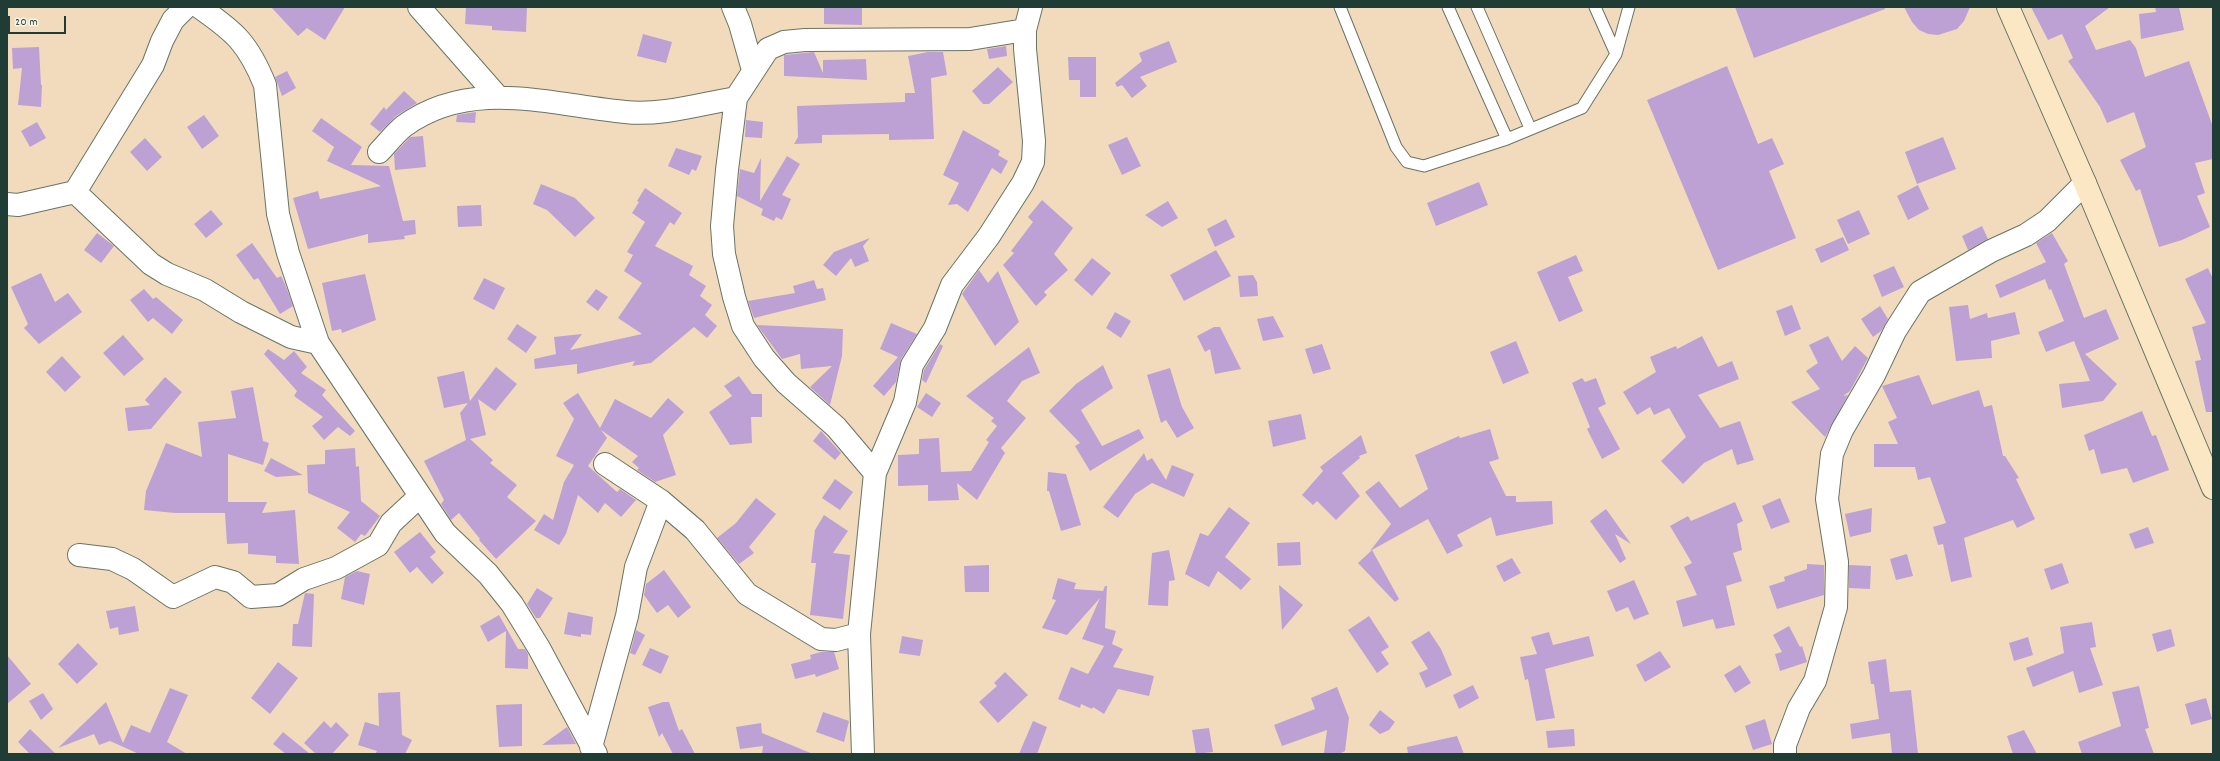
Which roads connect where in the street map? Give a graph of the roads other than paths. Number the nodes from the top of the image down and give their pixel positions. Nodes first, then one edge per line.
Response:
1 (186, 7) edge
2 (199, 7) edge
3 (419, 7) edge
4 (733, 7) edge
5 (1031, 7) edge
6 (1340, 7) edge
7 (1448, 7) edge
8 (1477, 7) edge
9 (1595, 7) edge
10 (1629, 7) edge
11 (2008, 7) edge
12 (1025, 30) junction
13 (1616, 54) junction
14 (753, 70) junction
15 (498, 97) junction
16 (736, 98) junction
17 (1530, 128) junction
18 (1507, 139) junction
19 (379, 152) dead end
20 (2085, 183) junction
21 (75, 192) junction
22 (7, 204) edge
23 (318, 343) junction
24 (604, 464) dead end
25 (875, 473) junction
26 (2213, 488) edge
27 (420, 496) junction
28 (661, 501) junction
29 (79, 555) dead end
30 (859, 634) junction
31 (594, 750) edge
32 (863, 754) edge
33 (1785, 754) edge

1 - 21 street
2 - 23 street
3 - 15 street
4 - 14 street
5 - 12 street
6 - 18 lane
7 - 18 lane
8 - 17 lane
9 - 13 lane
10 - 13 lane
11 - 20 street
12 - 14 street
12 - 25 street
13 - 17 lane
14 - 16 street
15 - 16 street
15 - 19 street
16 - 25 street
17 - 18 lane
20 - 26 street
20 - 33 street
21 - 22 street
21 - 23 street
23 - 27 street
24 - 28 street
25 - 30 street
27 - 29 street
27 - 31 street
28 - 30 street
28 - 31 street
30 - 32 street

